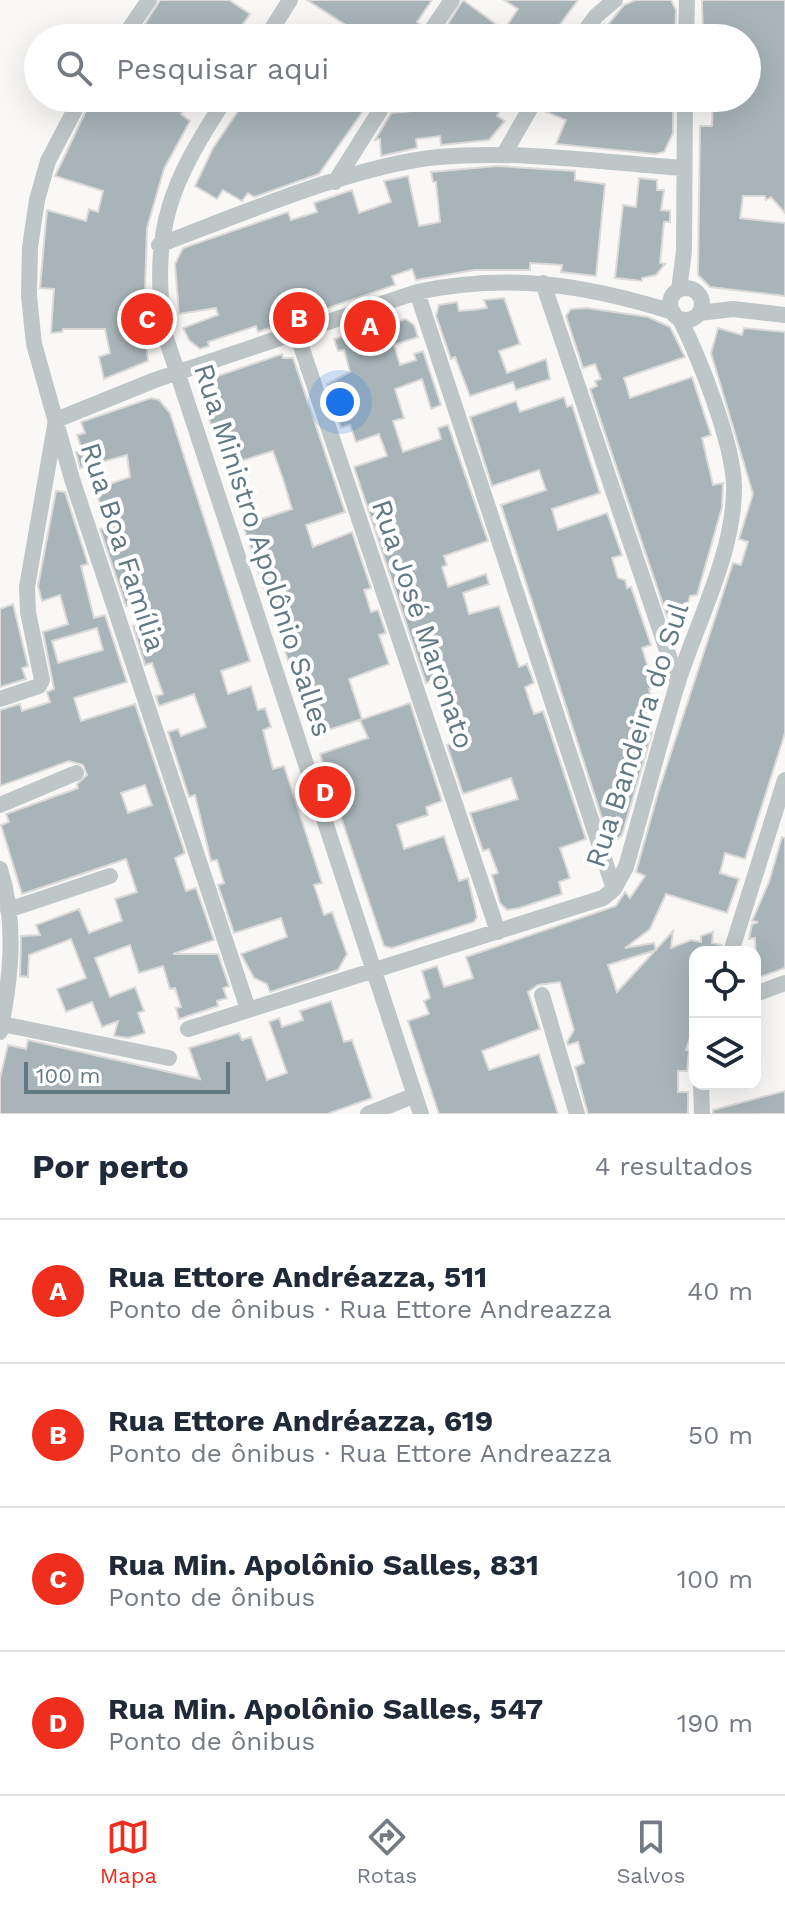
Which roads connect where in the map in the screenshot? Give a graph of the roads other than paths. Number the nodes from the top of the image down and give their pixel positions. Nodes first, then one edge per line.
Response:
1 (149, 0) edge
2 (290, 0) edge
3 (452, 0) edge
4 (615, 0) edge
5 (687, 0) edge
6 (133, 24) edge
7 (275, 24) edge
8 (436, 24) edge
9 (590, 24) edge
10 (686, 24) edge
11 (74, 112) edge
12 (218, 112) edge
13 (379, 112) edge
14 (528, 112) edge
15 (684, 112) edge
16 (504, 154) junction
17 (682, 168) junction
18 (335, 182) junction
19 (159, 245) junction
20 (543, 283) junction
21 (687, 291) junction
22 (417, 292) junction
23 (618, 295) junction
24 (733, 309) junction
25 (687, 315) junction
26 (785, 315) edge
27 (297, 334) junction
28 (177, 373) junction
29 (56, 420) junction
30 (678, 683) junction
31 (0, 699) edge
32 (76, 773) dead end
33 (785, 780) edge
34 (0, 805) edge
35 (0, 869) edge
36 (110, 876) dead end
37 (614, 889) junction
38 (8, 910) junction
39 (498, 932) junction
40 (733, 946) edge
41 (375, 973) junction
42 (785, 983) edge
43 (761, 992) edge
44 (542, 995) dead end
45 (248, 1009) junction
46 (1, 1028) edge
47 (188, 1029) dead end
48 (169, 1058) dead end
49 (701, 1090) edge
50 (413, 1096) junction
51 (368, 1114) edge
52 (421, 1114) edge
53 (577, 1114) edge
54 (702, 1114) edge

1 - 6 street
2 - 7 street
3 - 8 street
4 - 9 street
5 - 10 street
11 - 29 street, Rua Boa Família
12 - 19 street, Rua Ministro Apolônio Salles
13 - 18 street
14 - 16 street
15 - 17 street
16 - 17 street
16 - 18 street
17 - 21 street
18 - 19 street
19 - 28 street, Rua Ministro Apolônio Salles
20 - 22 street
20 - 23 street
20 - 30 street
21 - 23 street
21 - 24 street
21 - 25 street
21 - 25 street
22 - 27 street
22 - 37 street
23 - 25 street
24 - 25 street
24 - 26 street
25 - 30 street, Rua Bandeira do Sul
27 - 28 street
27 - 39 street, Rua José Maronato
28 - 29 street
28 - 41 street, Rua Ministro Apolônio Salles
29 - 31 street
29 - 45 street, Rua Boa Família
30 - 37 street, Rua Bandeira do Sul
32 - 34 street
33 - 40 street
35 - 38 street
36 - 38 street
37 - 39 street, Rua Bandeira do Sul
38 - 46 street
39 - 41 street, Rua Bandeira do Sul
41 - 45 street, Rua Bandeira do Sul
41 - 50 street, Rua Ministro Apolônio Salles
42 - 43 street
44 - 53 street
45 - 47 street, Rua Bandeira do Sul
46 - 48 street
49 - 54 street
50 - 51 street
50 - 52 street, Rua Ministro Apolônio Salles

